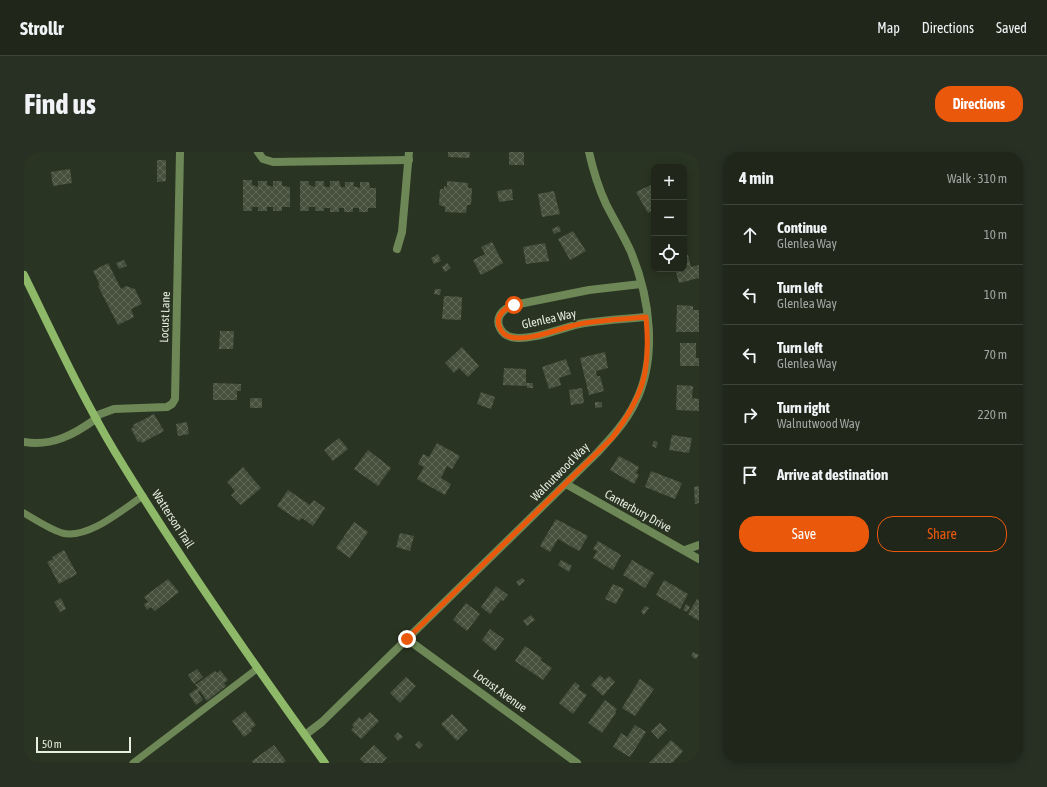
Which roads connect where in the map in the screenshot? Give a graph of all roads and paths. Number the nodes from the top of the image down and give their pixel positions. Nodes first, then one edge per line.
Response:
1 (180, 152) edge
2 (258, 152) edge
3 (589, 152) edge
4 (409, 156) edge
5 (397, 249) dead end
6 (24, 275) edge
7 (641, 284) junction
8 (646, 317) junction
9 (96, 417) junction
10 (24, 442) edge
11 (566, 484) junction
12 (143, 496) junction
13 (24, 513) edge
14 (699, 545) edge
15 (684, 550) junction
16 (699, 558) edge
17 (407, 639) junction
18 (258, 668) junction
19 (305, 735) junction
20 (133, 763) edge
21 (325, 763) edge
22 (577, 763) edge

1 - 9 street, Locust Lane
2 - 4 street
3 - 7 street, Walnutwood Way
4 - 5 street
6 - 9 main road, Watterson Trail
7 - 8 street, Walnutwood Way
7 - 8 street, Glenlea Way
8 - 11 street, Walnutwood Way
9 - 10 street, Locust Lane
9 - 12 main road, Watterson Trail
11 - 15 street, Canterbury Drive
11 - 17 street, Walnutwood Way
12 - 13 lane
12 - 18 main road, Watterson Trail
14 - 15 street
15 - 16 street, Canterbury Drive
17 - 19 street, Walnutwood Way
17 - 22 street, Locust Avenue
18 - 19 main road, Watterson Trail
18 - 20 lane
19 - 21 main road, Watterson Trail

